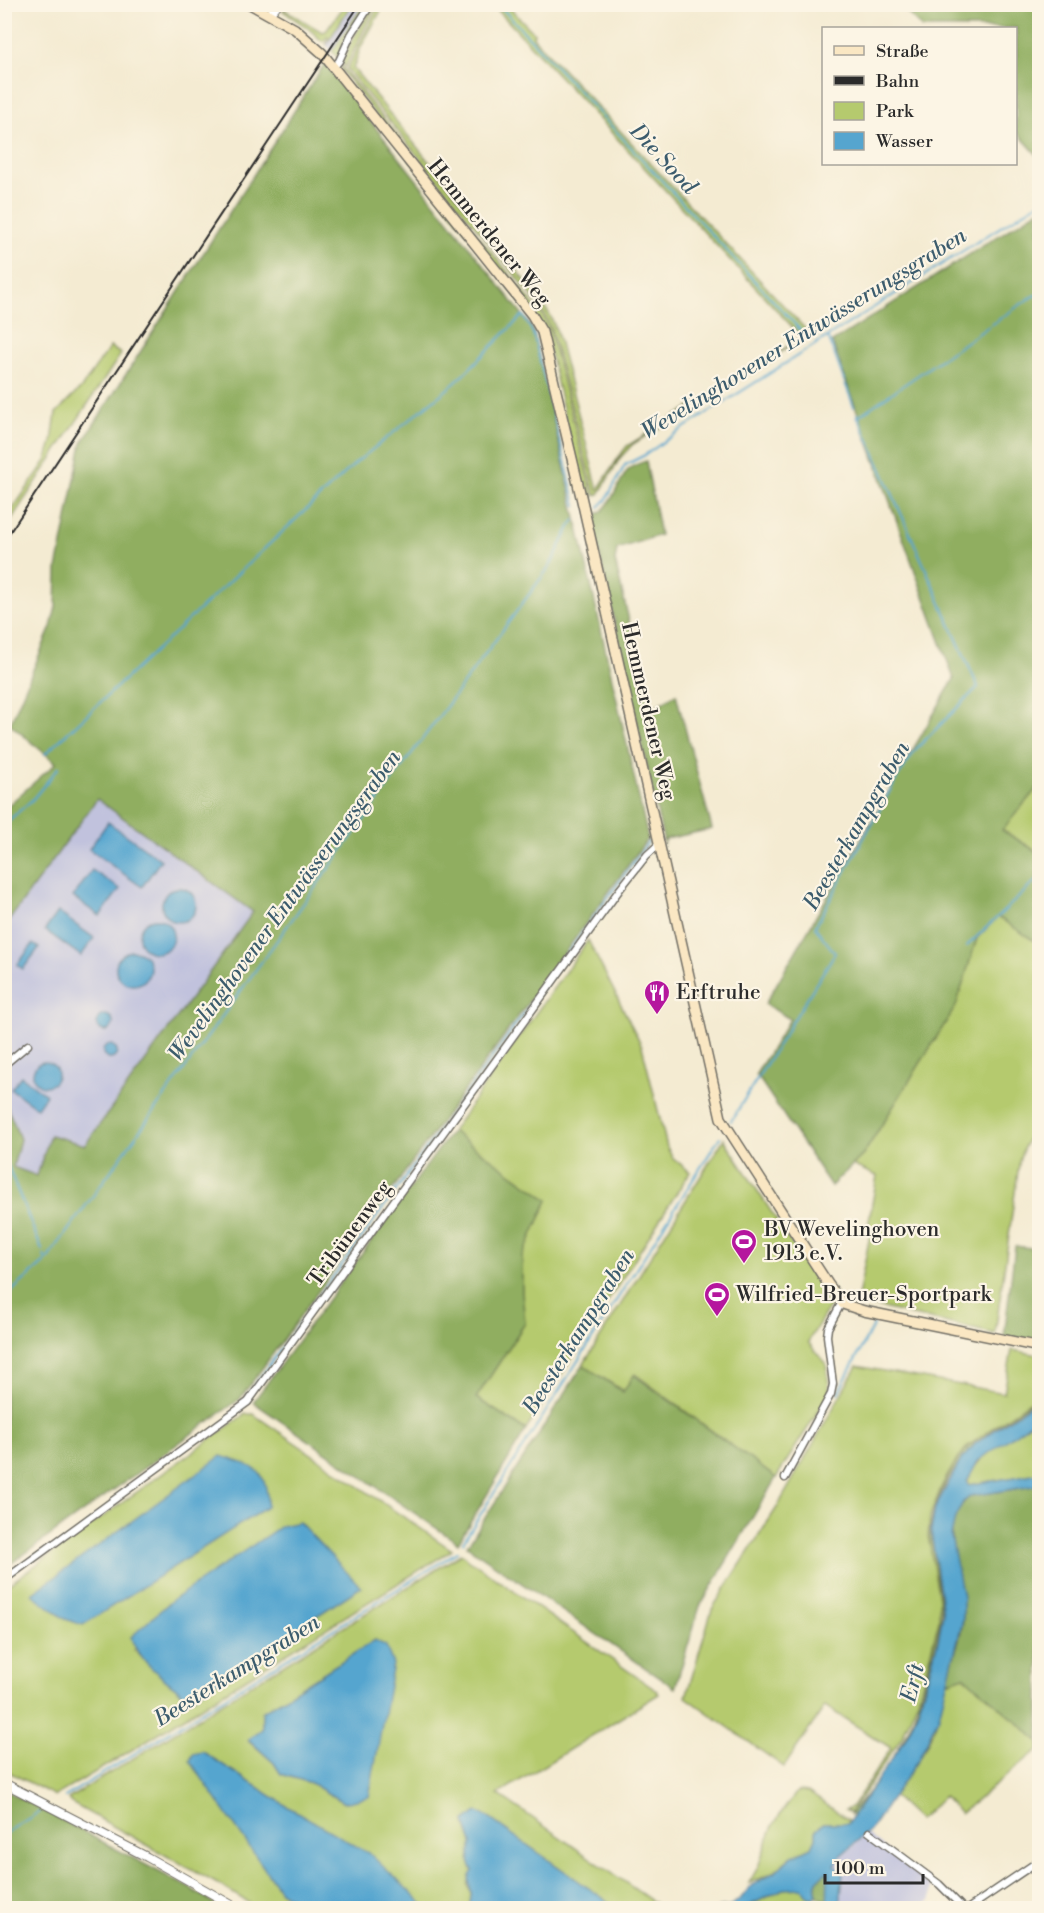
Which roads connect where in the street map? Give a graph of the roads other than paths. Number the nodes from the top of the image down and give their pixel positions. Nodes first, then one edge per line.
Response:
1 (250, 4) edge
2 (278, 4) edge
3 (371, 4) edge
4 (269, 14) junction
5 (334, 67) junction
6 (659, 844) junction
7 (28, 1045) dead end
8 (4, 1065) edge
9 (842, 1302) junction
10 (1040, 1347) edge
11 (785, 1478) dead end
12 (4, 1580) edge
13 (4, 1783) edge
14 (869, 1832) dead end
15 (1040, 1860) edge
16 (237, 1908) edge
17 (963, 1908) edge
18 (969, 1908) edge

1 - 4 main road, Hemmerdener Weg
2 - 4 street
3 - 5 street
4 - 5 main road, Hemmerdener Weg
5 - 6 main road, Hemmerdener Weg
6 - 9 main road, Hemmerdener Weg
6 - 12 street, Tribünenweg
7 - 8 street
9 - 10 main road
9 - 11 street
13 - 16 street
14 - 17 street
15 - 18 street

